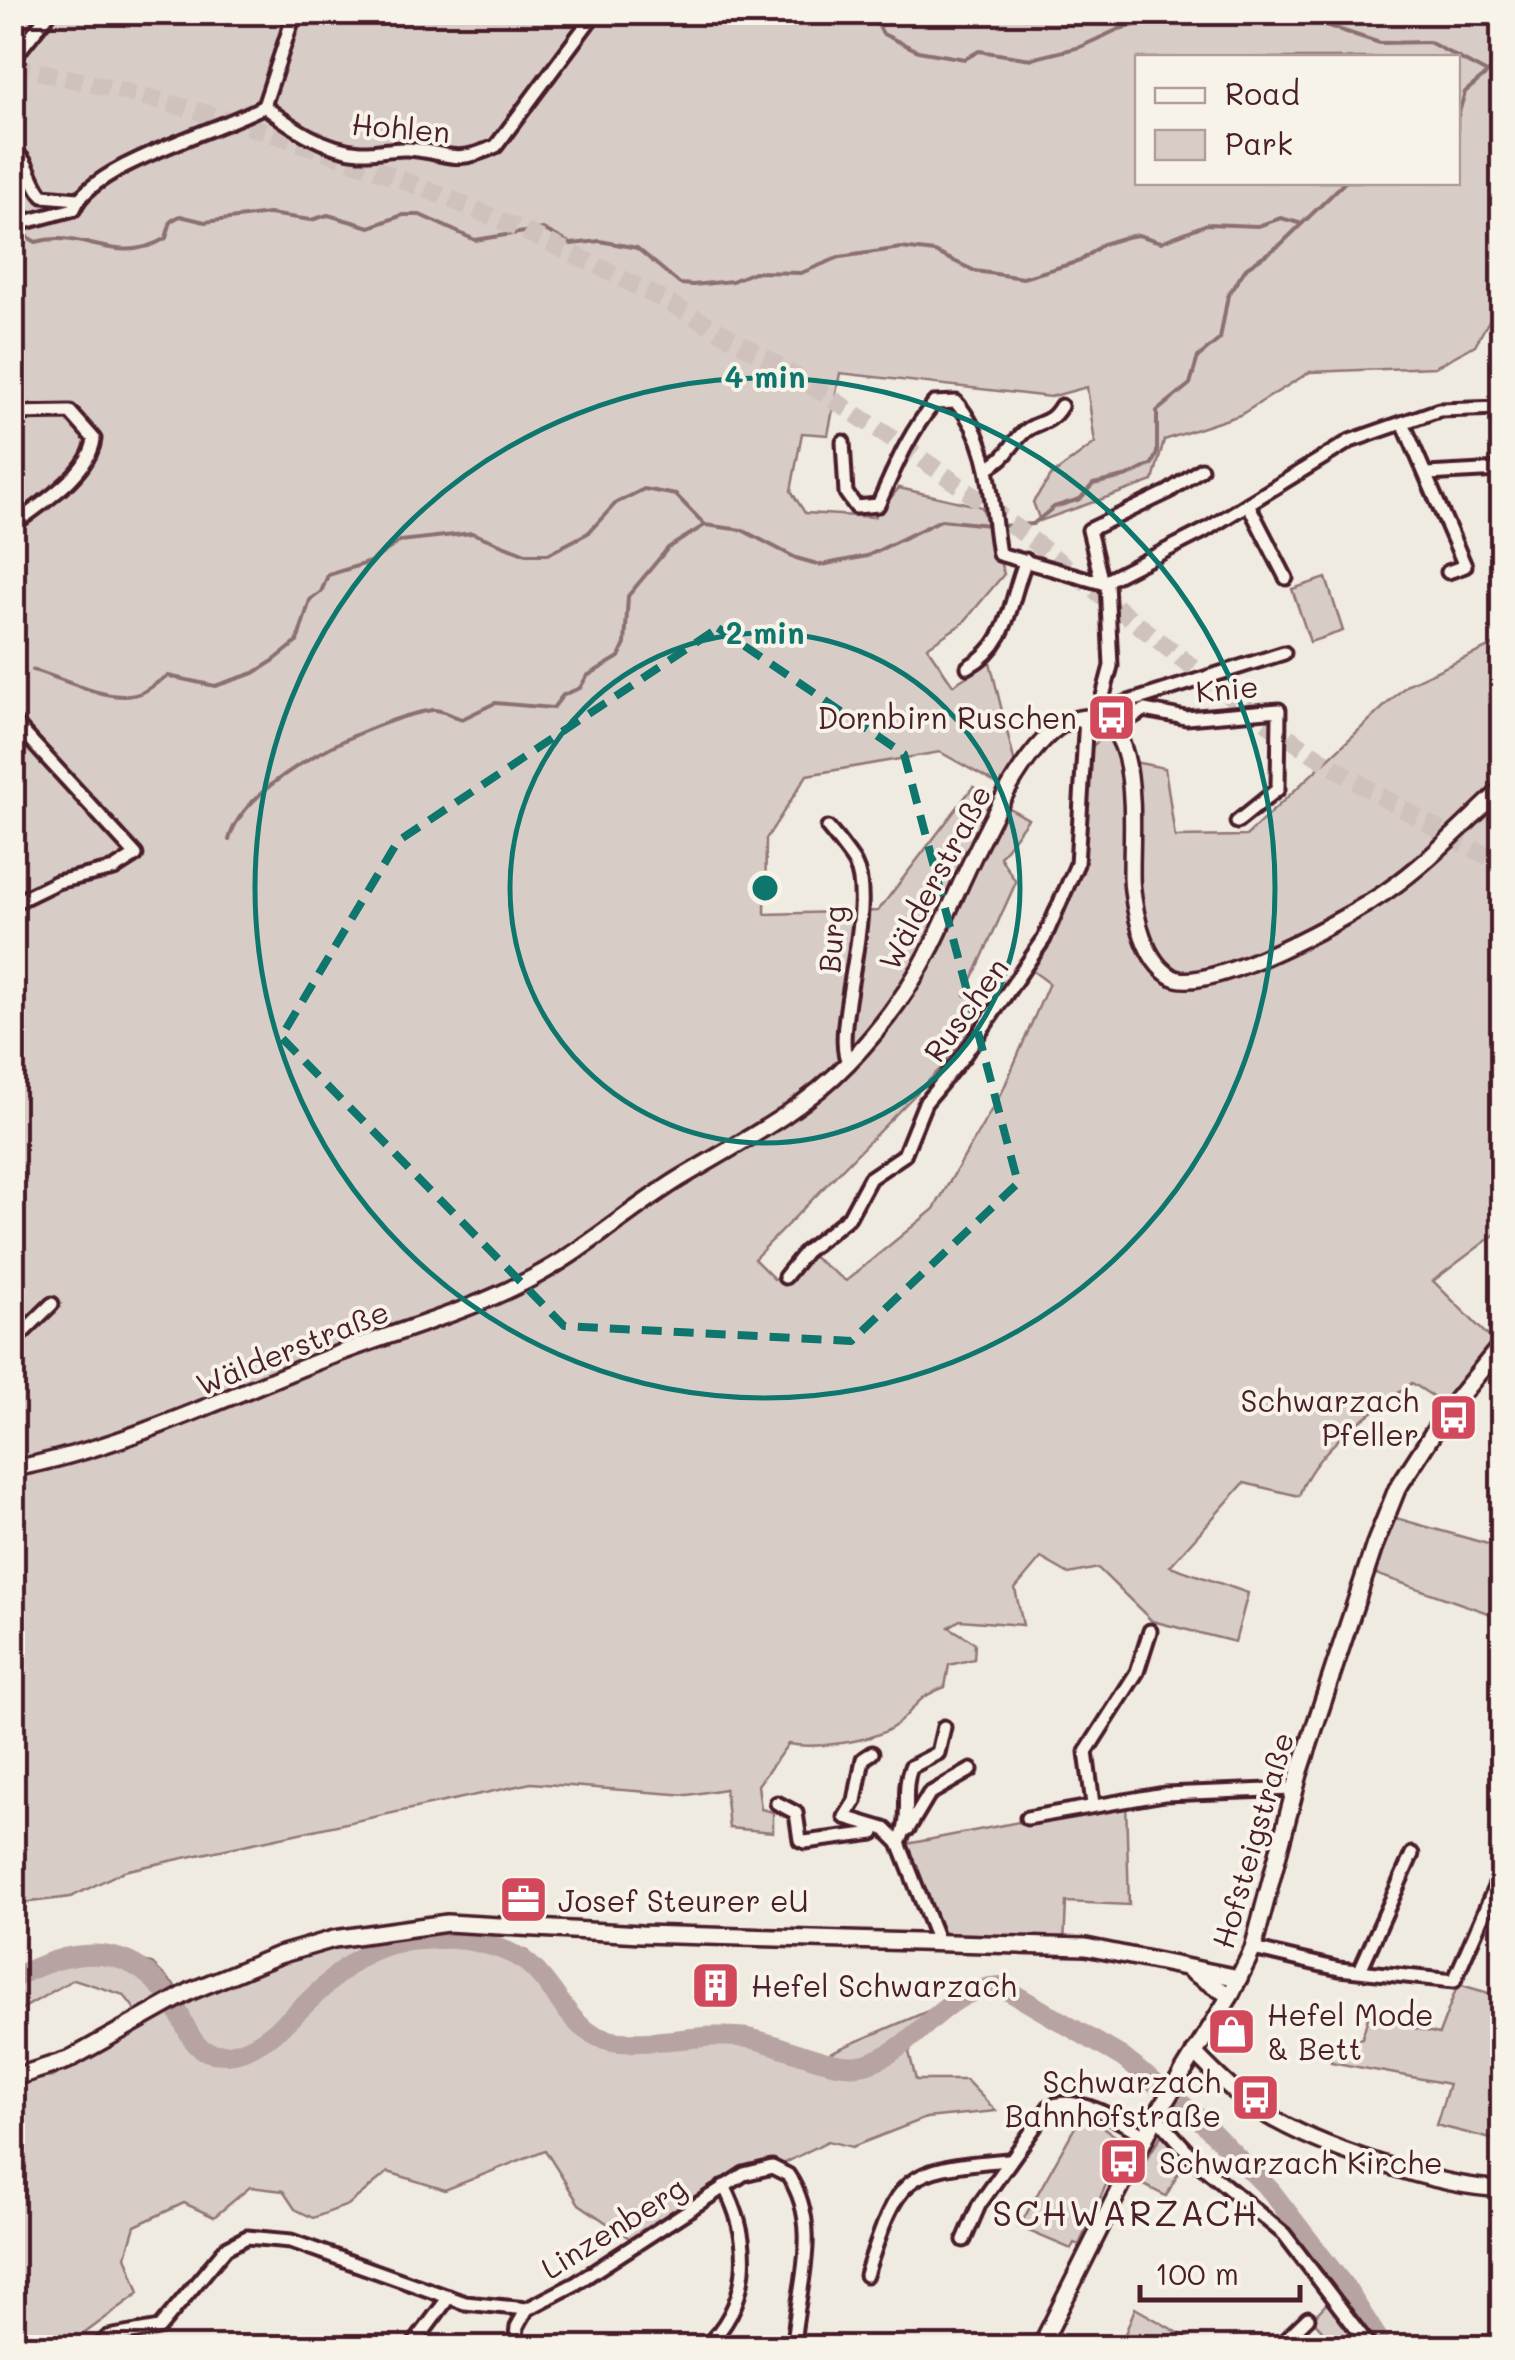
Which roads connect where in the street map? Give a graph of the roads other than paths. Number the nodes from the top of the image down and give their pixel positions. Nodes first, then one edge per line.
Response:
1 (50, 12) edge
2 (295, 12) edge
3 (596, 12) edge
4 (12, 60) edge
5 (264, 106) junction
6 (12, 150) edge
7 (78, 199) junction
8 (12, 233) edge
9 (1061, 406) dead end
10 (1502, 408) edge
11 (12, 413) edge
12 (1404, 425) junction
13 (843, 442) dead end
14 (987, 468) junction
15 (1201, 469) dead end
16 (1500, 470) edge
17 (1427, 474) junction
18 (1248, 504) junction
19 (12, 526) edge
20 (1026, 560) junction
21 (1448, 572) dead end
22 (1286, 578) dead end
23 (1104, 582) junction
24 (1284, 653) dead end
25 (968, 667) dead end
26 (1094, 716) junction
27 (12, 720) edge
28 (1113, 729) junction
29 (1502, 788) edge
30 (1237, 822) dead end
31 (828, 828) dead end
32 (12, 904) edge
33 (849, 1062) junction
34 (785, 1278) dead end
35 (52, 1304) dead end
36 (12, 1343) edge
37 (1502, 1344) edge
38 (12, 1470) edge
39 (1150, 1630) dead end
40 (944, 1727) dead end
41 (872, 1753) dead end
42 (971, 1770) dead end
43 (1294, 1789) junction
44 (777, 1802) dead end
45 (1092, 1804) junction
46 (1027, 1818) dead end
47 (906, 1830) junction
48 (896, 1840) junction
49 (1412, 1854) dead end
50 (1502, 1871) edge
51 (938, 1942) junction
52 (1252, 1948) junction
53 (1361, 1968) junction
54 (1191, 1971) junction
55 (1239, 1978) junction
56 (1230, 1996) junction
57 (1194, 2052) junction
58 (12, 2078) edge
59 (1156, 2116) junction
60 (1145, 2136) junction
61 (1008, 2160) junction
62 (724, 2186) junction
63 (1502, 2189) edge
64 (964, 2240) dead end
65 (866, 2275) dead end
66 (449, 2298) junction
67 (527, 2309) junction
68 (1308, 2318) dead end
69 (97, 2348) edge
70 (411, 2348) edge
71 (515, 2348) edge
72 (704, 2348) edge
73 (793, 2348) edge
74 (1040, 2348) edge
75 (1277, 2348) edge
76 (1371, 2348) edge

1 - 4 street
2 - 5 street
3 - 5 street, Hohlen
5 - 7 street
6 - 7 street
7 - 8 street
9 - 14 street
10 - 12 street
11 - 19 street
12 - 17 street
12 - 18 street
13 - 14 street
14 - 20 street
15 - 23 street
16 - 17 street
17 - 21 street
18 - 22 street
18 - 23 street
20 - 23 street
20 - 25 street
23 - 26 street
24 - 26 street, Knie
26 - 28 street
26 - 33 street, Wälderstraße
26 - 34 street, Ruschen
27 - 32 street
28 - 29 street
28 - 30 street, Knie
31 - 33 street, Burg
33 - 38 street, Wälderstraße
35 - 36 street
37 - 43 main road, Hofsteigstraße
39 - 45 street
40 - 47 street
41 - 48 street
42 - 47 street
43 - 45 street
43 - 52 main road, Hofsteigstraße
44 - 48 street
45 - 46 street
47 - 48 street
48 - 51 street
49 - 53 street
50 - 53 street
51 - 54 main road
51 - 58 main road
52 - 53 street
52 - 55 main road, Hofsteigstraße
54 - 55 main road
54 - 56 main road
55 - 56 main road, Hofsteigstraße
56 - 57 main road, Hofsteigstraße
57 - 59 main road, Hofsteigstraße
57 - 63 street
59 - 60 main road, Hofsteigstraße
59 - 76 street
60 - 61 street
60 - 74 main road, Hofsteigstraße
61 - 64 street
61 - 65 street
62 - 67 street, Linzenberg
62 - 72 street, Linzenberg
62 - 73 street, Linzenberg
66 - 67 street, Linzenberg
66 - 69 street, Linzenberg
66 - 70 street
67 - 71 street, Linzenberg
68 - 75 street

